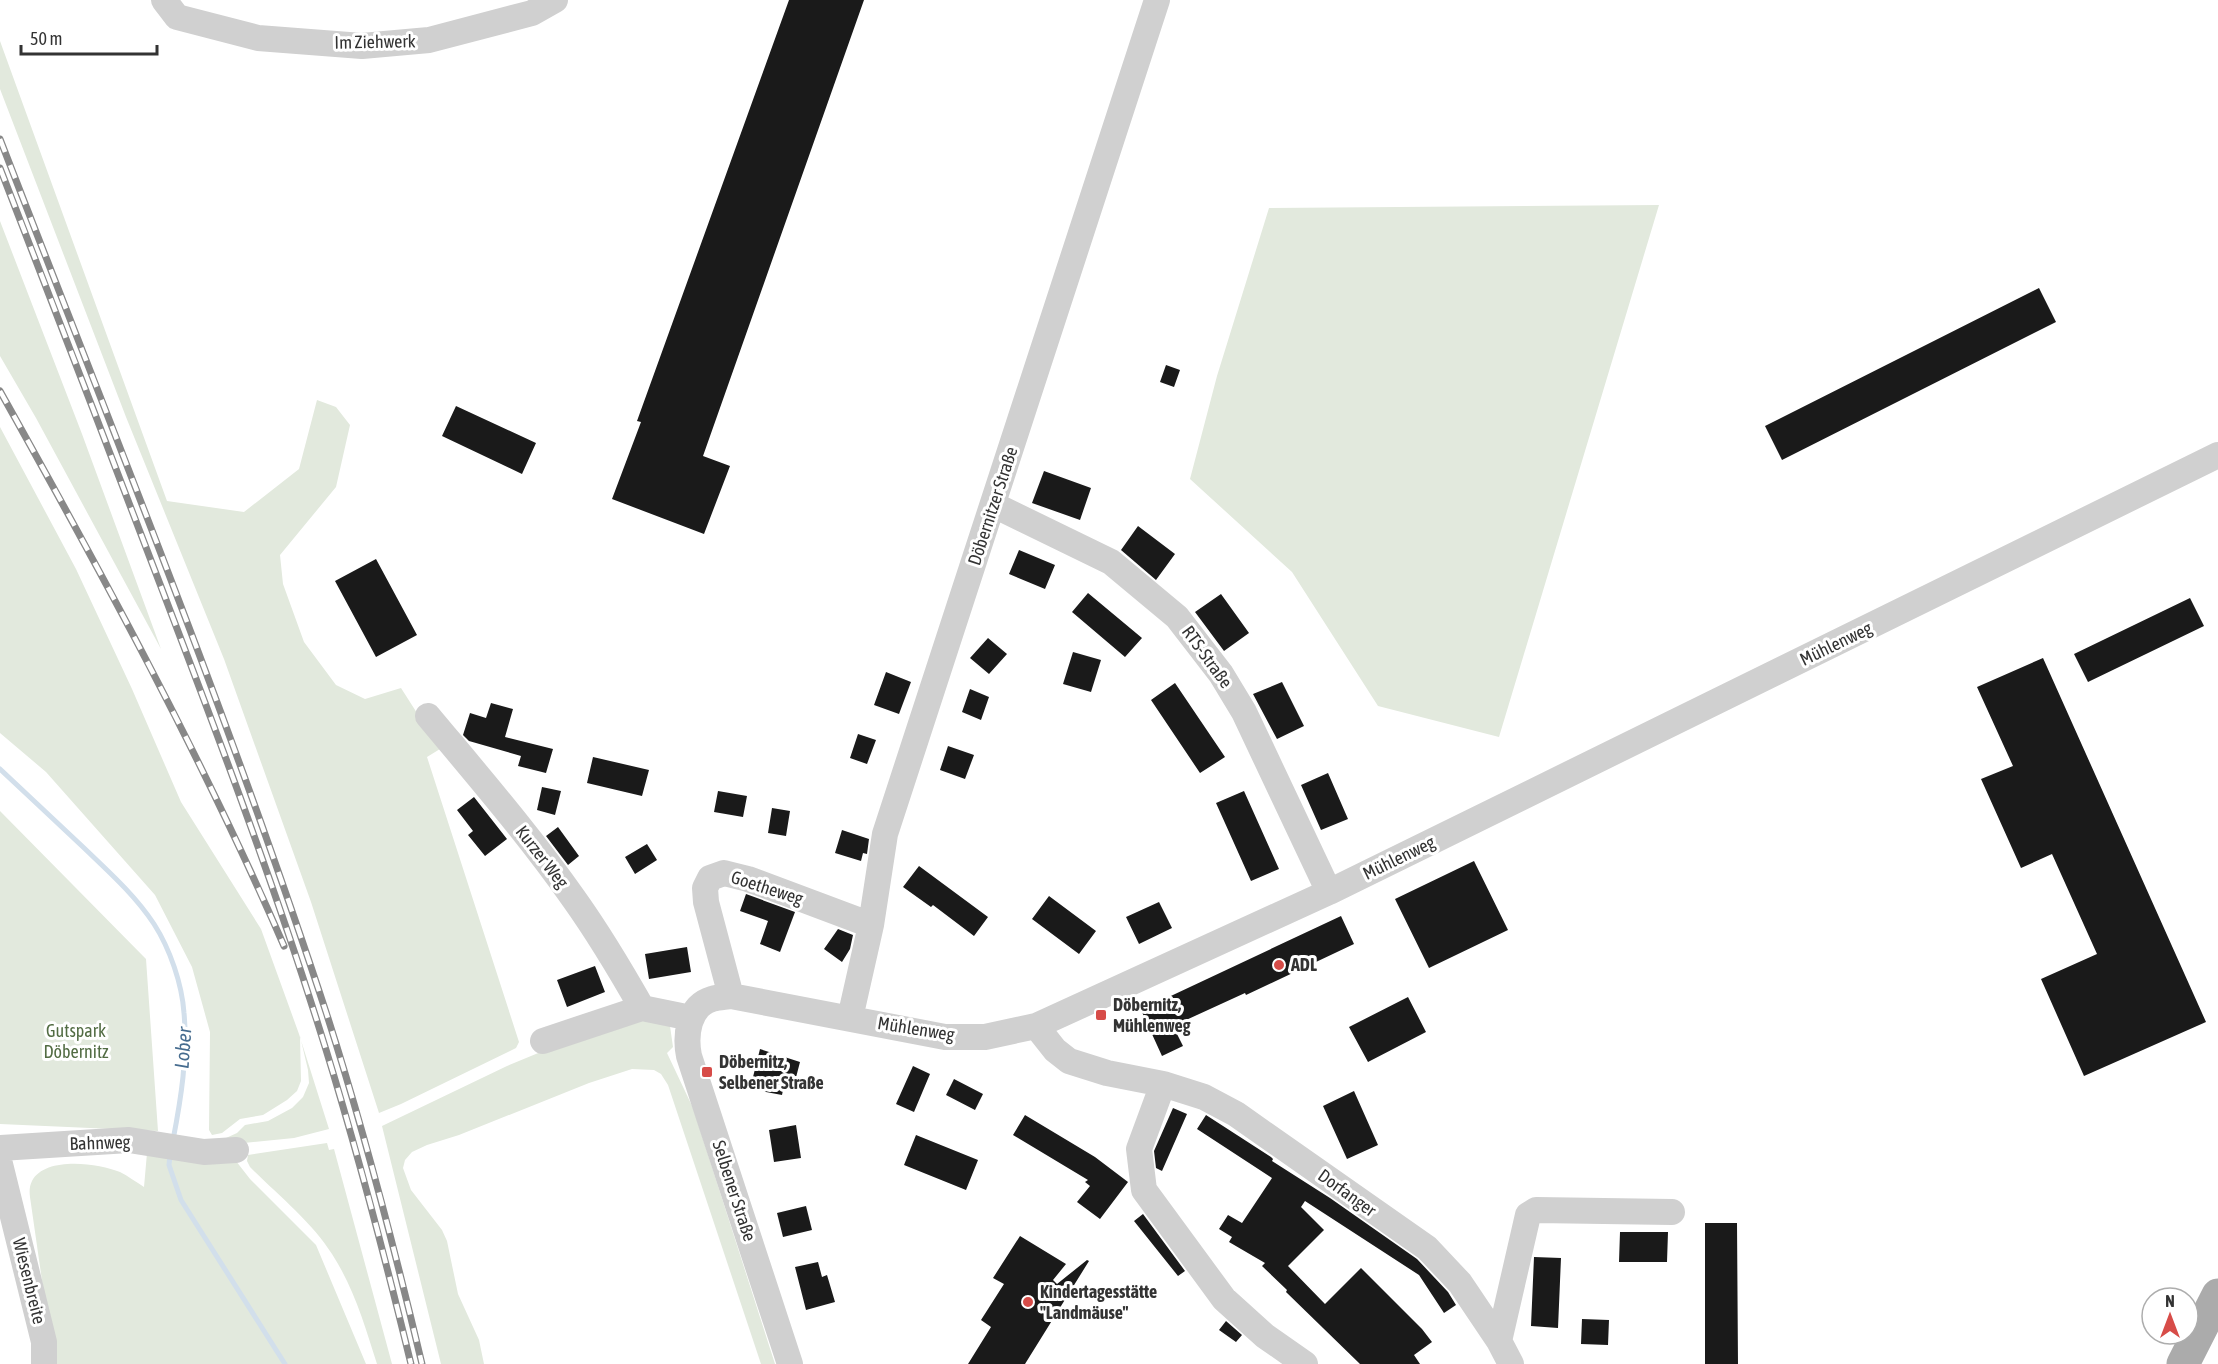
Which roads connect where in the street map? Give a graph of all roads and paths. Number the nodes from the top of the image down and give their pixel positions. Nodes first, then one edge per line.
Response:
1 (164, 0) edge
2 (555, 0) edge
3 (1157, 0) edge
4 (2218, 455) edge
5 (994, 505) junction
6 (428, 716) dead end
7 (1329, 892) junction
8 (871, 925) junction
9 (731, 996) junction
10 (642, 1008) junction
11 (691, 1018) junction
12 (850, 1018) junction
13 (1036, 1026) junction
14 (543, 1041) dead end
15 (1163, 1084) junction
16 (0, 1148) edge
17 (236, 1150) dead end
18 (0, 1164) edge
19 (1672, 1212) dead end
20 (2218, 1294) edge
21 (1499, 1341) junction
22 (44, 1364) edge
23 (790, 1364) edge
24 (1305, 1364) edge
25 (1511, 1364) edge
26 (2183, 1364) edge

1 - 2 street, Im Ziehwerk
3 - 5 street, Döbernitzer Straße
4 - 7 street, Mühlenweg
5 - 7 street, RTS-Straße
5 - 8 street, Döbernitzer Straße
6 - 10 street, Kurzer Weg
7 - 13 street, Mühlenweg
8 - 9 street, Goetheweg
8 - 12 street, Döbernitzer Straße
9 - 11 street, Mühlenweg
9 - 12 street, Mühlenweg
10 - 11 street
10 - 14 street
11 - 23 street, Selbener Straße
12 - 13 street, Mühlenweg
13 - 15 street, Dorfanger
15 - 21 street, Dorfanger
15 - 24 street
16 - 17 street, Bahnweg
18 - 22 street, Wiesenbreite
19 - 21 street
20 - 26 main road
21 - 25 street, Dorfanger

